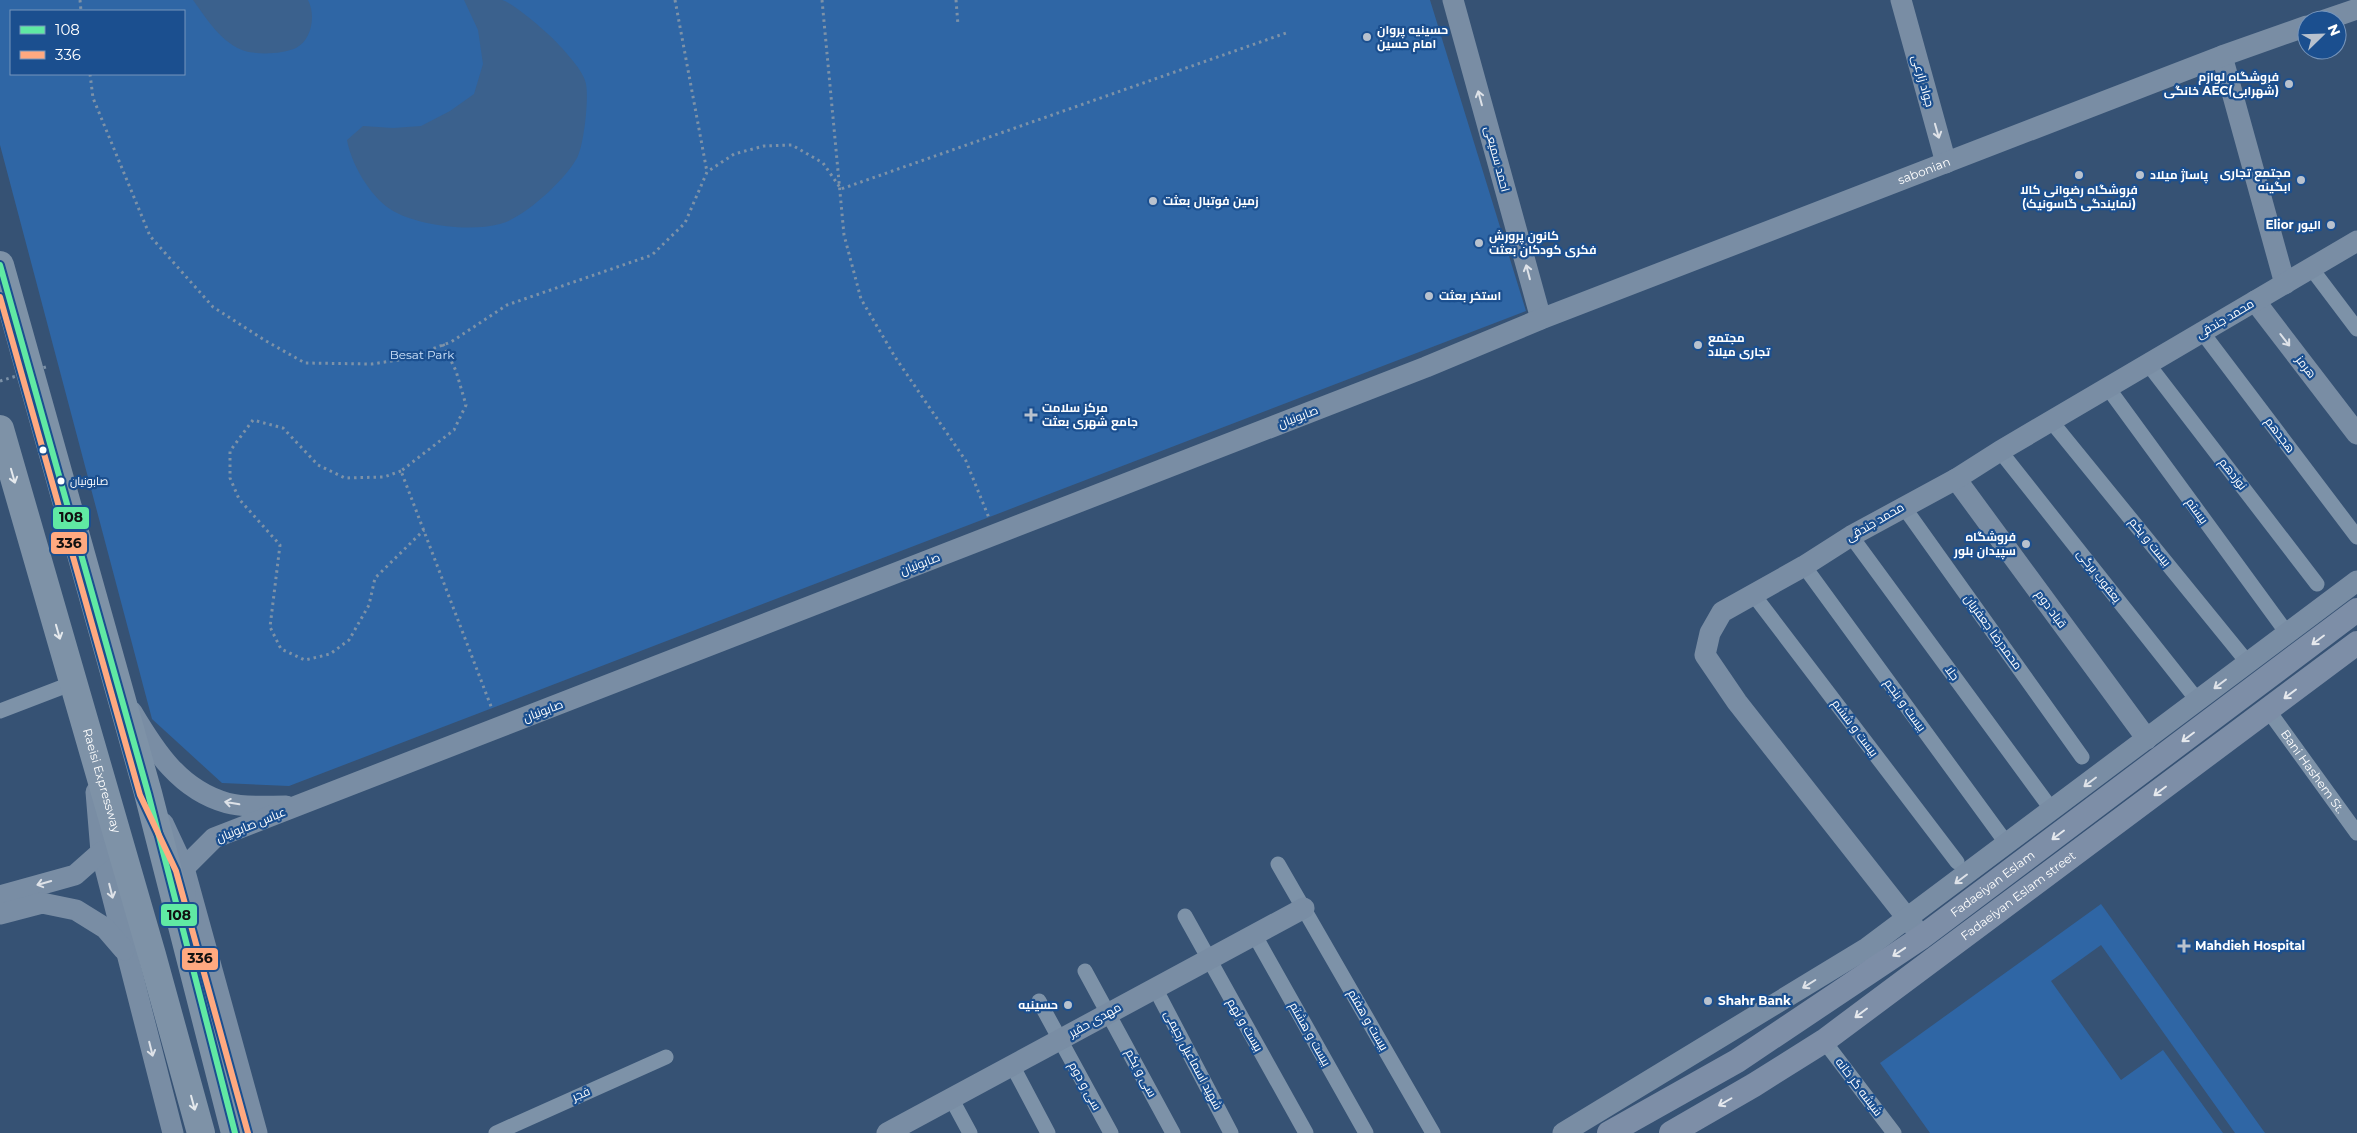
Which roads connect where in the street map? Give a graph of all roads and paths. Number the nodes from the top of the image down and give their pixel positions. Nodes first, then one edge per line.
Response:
1 (675, 0) edge
2 (822, 0) edge
3 (956, 0) edge
4 (1453, 0) edge
5 (1901, 0) edge
6 (958, 25) dead end
7 (2297, 30) edge
8 (1286, 33) dead end
9 (2222, 56) junction
10 (90, 75) edge
11 (1946, 163) junction
12 (707, 172) junction
13 (841, 190) junction
14 (2356, 243) edge
15 (0, 266) edge
16 (2311, 268) junction
17 (2285, 284) junction
18 (2255, 301) junction
19 (1540, 319) junction
20 (2357, 329) edge
21 (2202, 332) junction
22 (444, 344) junction
23 (2148, 364) junction
24 (49, 366) dead end
25 (0, 381) edge
26 (2108, 388) junction
27 (2051, 421) junction
28 (0, 429) edge
29 (2357, 434) edge
30 (2000, 451) junction
31 (401, 471) junction
32 (1956, 479) junction
33 (1903, 506) junction
34 (424, 530) junction
35 (995, 535) junction
36 (1851, 536) junction
37 (2357, 537) edge
38 (1804, 566) junction
39 (2357, 581) edge
40 (2317, 584) dead end
41 (1753, 594) junction
42 (2357, 610) edge
43 (2287, 633) junction
44 (2357, 643) edge
45 (2248, 662) junction
46 (73, 682) junction
47 (119, 691) junction
48 (2198, 701) junction
49 (2268, 710) junction
50 (0, 711) edge
51 (499, 728) junction
52 (2147, 739) junction
53 (94, 756) junction
54 (2082, 757) dead end
55 (148, 793) junction
56 (298, 806) junction
57 (2052, 810) junction
58 (2357, 833) edge
59 (2007, 844) junction
60 (101, 852) junction
61 (1957, 862) dead end
62 (1278, 864) dead end
63 (184, 868) junction
64 (1, 902) edge
65 (1304, 908) junction
66 (1185, 916) dead end
67 (1915, 928) junction
68 (1254, 934) junction
69 (186, 943) junction
70 (127, 954) junction
71 (1208, 959) junction
72 (1085, 971) dead end
73 (1155, 988) junction
74 (1039, 1002) dead end
75 (1108, 1013) junction
76 (1722, 1038) junction
77 (1059, 1040) junction
78 (1824, 1040) junction
79 (666, 1057) dead end
80 (1737, 1061) junction
81 (1012, 1065) junction
82 (952, 1098) junction
83 (900, 1130) edge
84 (173, 1133) edge
85 (201, 1133) edge
86 (235, 1133) edge
87 (257, 1133) edge
88 (496, 1133) edge
89 (970, 1133) edge
90 (1048, 1133) edge
91 (1111, 1133) edge
92 (1173, 1133) edge
93 (1232, 1133) edge
94 (1306, 1133) edge
95 (1366, 1133) edge
96 (1433, 1133) edge
97 (1564, 1133) edge
98 (1609, 1133) edge
99 (1670, 1133) edge
100 (1894, 1133) edge

1 - 12 path
2 - 13 path
3 - 6 path
19 -> 4 street, احمد سمیعی
5 -> 11 street, جواد زارعی
7 - 9 street, sabonian
8 - 13 path
9 - 11 street, sabonian
9 - 17 street
10 - 22 path
11 - 19 street, sabonian
12 - 13 path
12 - 22 path
13 - 35 path
14 - 16 street, محمد جندقی
15 - 47 highway
16 - 17 street, محمد جندقی
16 - 20 street
17 - 18 street, محمد جندقی
18 - 21 street, محمد جندقی
18 -> 29 street, هرمز
19 - 35 street, صابونیان
21 - 23 street, محمد جندقی
21 - 37 street, هجدهم
22 - 31 path
23 - 26 street, محمد جندقی
23 - 40 street, نوزدهم
24 - 25 path, bridge
26 - 27 street, محمد جندقی
26 - 43 street, بیستم
27 - 30 street, محمد جندقی
27 - 45 street, بیست و یکم
28 -> 46 highway, Raeisi Expressway
30 - 32 street, محمد جندقی
30 - 48 street, یعقوب برگی
31 - 34 path
31 - 34 path
32 - 33 street, محمد جندقی
32 - 52 street, قباد دوم
33 - 36 street, محمد جندقی
33 - 54 street, محمدرضا جعفریان
34 - 51 path
35 - 51 street, صابونیان
36 - 38 street, محمد جندقی
36 - 57 street, جلا
38 - 41 street, محمد جندقی
38 - 59 street, بیست و پنجم
39 - 43 street
41 - 61 street, بیست و ششم
41 - 67 street, محمد جندقی
42 -> 67 main road, Fadaeiyan Eslam
43 - 45 street
44 -> 49 main road, Fadaeiyan Eslam street
45 -> 48 street
46 - 50 street
46 - 53 highway, Raeisi Expressway
47 - 55 highway
56 -> 47 street
48 - 52 street
49 - 58 street, Bani Hashem St.
49 -> 78 main road, Fadaeiyan Eslam street
51 - 56 street, صابونیان
52 -> 57 street
53 - 60 street
53 -> 85 highway, Raeisi Expressway
55 - 63 street
55 - 69 highway
56 - 63 street, عباس صابونیان
57 - 59 street
59 -> 67 street
60 -> 64 street
60 -> 70 street
62 - 65 street, بیست و هفتم
63 - 69 street
63 - 87 street
64 - 70 street
65 - 68 street, مهدی حقیر
65 - 96 street, بیست و هفتم
66 - 71 street, بیست و نهم
67 -> 76 street
67 -> 80 main road, Fadaeiyan Eslam
68 - 71 street, مهدی حقیر
68 - 95 street, بیست و هشتم
69 - 86 highway
70 -> 84 street
71 - 73 street, مهدی حقیر
71 - 94 street, بیست و نهم
72 - 75 street, سی و یکم
73 - 75 street, مهدی حقیر
73 - 93 street, شهید اسماعیل رحیمی
74 - 77 street, سی و دوم
75 - 77 street, مهدی حقیر
75 - 92 street, سی و یکم
76 - 80 street
76 - 97 street
77 - 81 street, مهدی حقیر
77 - 91 street, سی و دوم
78 -> 99 main road, Fadaeiyan Eslam street
78 - 100 street, شیشه گر خانه
79 - 88 street, فجر
80 - 98 main road, Fadaeiyan Eslam
81 - 82 street, مهدی حقیر
81 - 90 street
82 - 83 street, مهدی حقیر
82 - 89 street

